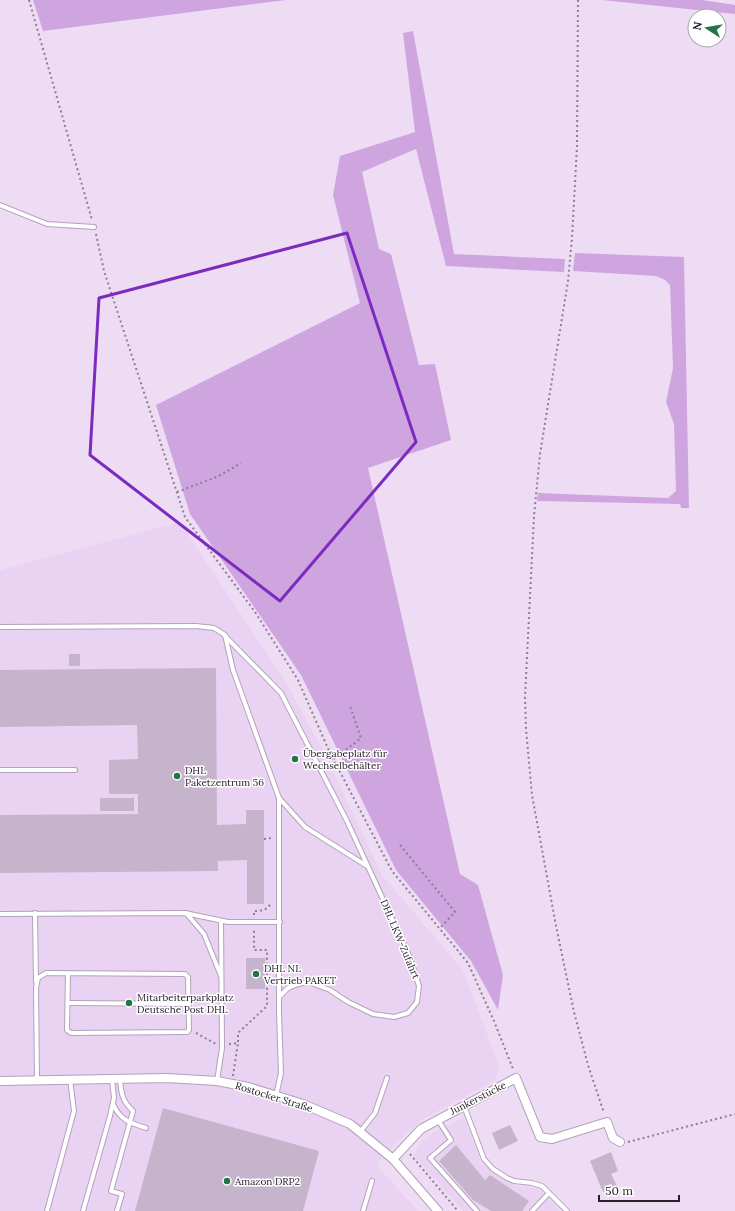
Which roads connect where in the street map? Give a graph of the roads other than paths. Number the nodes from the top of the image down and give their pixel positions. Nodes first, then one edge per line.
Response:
1 (0, 205) edge
2 (94, 227) road end
3 (0, 627) edge
4 (225, 635) junction
5 (0, 770) edge
6 (75, 770) dead end
7 (279, 798) junction
8 (368, 866) junction
9 (34, 913) junction
10 (185, 913) junction
11 (0, 914) edge
12 (221, 921) junction
13 (280, 922) junction
14 (68, 974) junction
15 (222, 979) junction
16 (36, 988) junction
17 (279, 997) junction
18 (68, 1004) junction
19 (189, 1004) junction
20 (112, 1078) junction
21 (120, 1078) junction
22 (386, 1078) dead end
23 (70, 1079) junction
24 (0, 1080) edge
25 (37, 1080) junction
26 (217, 1081) junction
27 (276, 1096) junction
28 (112, 1103) junction
29 (464, 1106) junction
30 (438, 1119) junction
31 (130, 1123) junction
32 (146, 1128) dead end
33 (360, 1132) junction
34 (620, 1142) road end
35 (393, 1159) junction
36 (372, 1181) dead end
37 (549, 1193) junction
38 (47, 1211) edge
39 (83, 1211) edge
40 (117, 1211) edge
41 (363, 1211) edge
42 (438, 1211) edge
43 (477, 1211) edge
44 (532, 1211) edge
45 (567, 1211) edge

1 - 2 lane
3 - 4 lane
4 - 7 lane
4 - 8 lane, DHL LKW-Zufahrt
5 - 6 lane
7 - 8 lane
7 - 13 lane
8 - 17 lane, DHL LKW-Zufahrt
9 - 10 lane
9 - 11 lane
9 - 16 lane
10 - 12 lane
10 - 15 lane
12 - 13 lane
12 - 15 lane
13 - 17 lane
14 - 16 lane
14 - 18 lane
14 - 19 lane
15 - 26 lane
16 - 25 lane
17 - 27 lane
18 - 19 lane
18 - 19 lane
20 - 21 street, Rostocker Straße
20 - 23 street, Rostocker Straße
20 - 28 lane
21 - 26 street, Rostocker Straße
21 - 31 lane
22 - 33 lane
23 - 25 street, Rostocker Straße
23 - 38 lane
24 - 25 street, Rostocker Straße
26 - 27 street, Rostocker Straße
27 - 33 street, Rostocker Straße
28 - 31 lane
28 - 39 lane
29 - 30 street, Junkerstücke
29 - 34 street, Junkerstücke
29 - 37 lane
30 - 35 street, Junkerstücke
30 - 43 lane
31 - 32 lane
31 - 40 lane
33 - 35 street, Rostocker Straße
35 - 42 street, Rostocker Straße
36 - 41 lane
37 - 44 lane
37 - 45 lane

